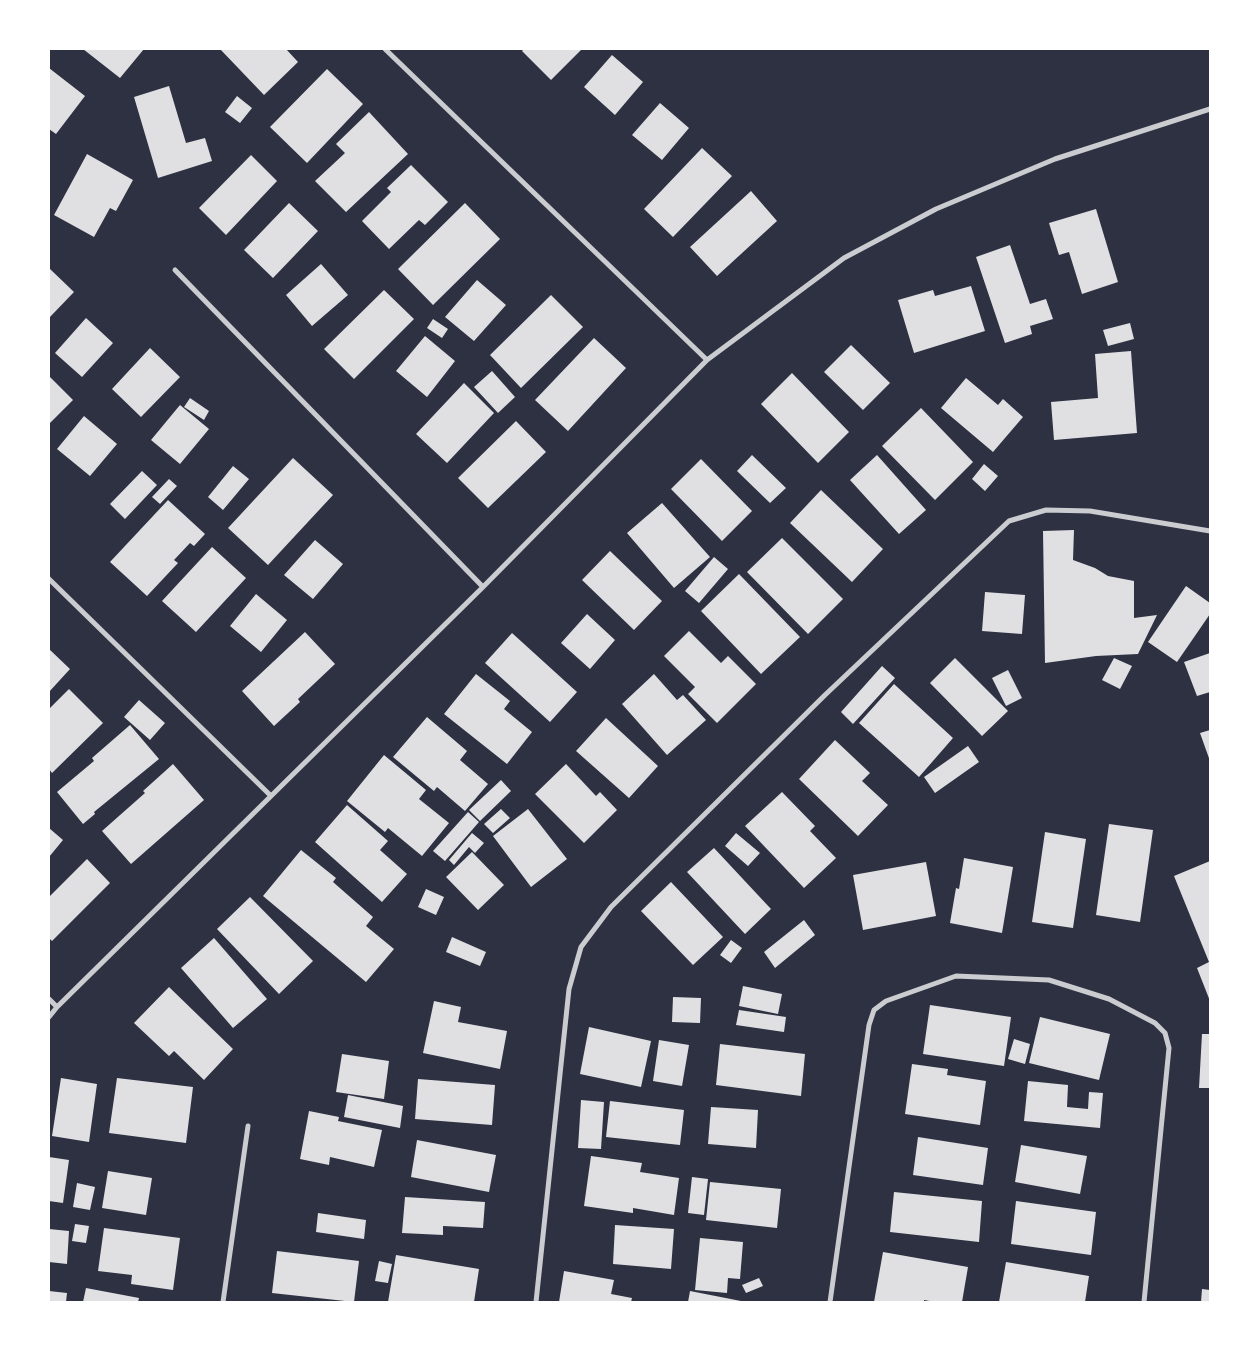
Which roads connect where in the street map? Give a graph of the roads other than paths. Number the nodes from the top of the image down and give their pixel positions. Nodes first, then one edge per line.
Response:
1 (384, 49) edge
2 (1210, 109) edge
3 (175, 270) dead end
4 (707, 360) junction
5 (1210, 532) edge
6 (49, 579) edge
7 (483, 587) junction
8 (270, 795) junction
9 (49, 998) edge
10 (57, 1007) junction
11 (49, 1017) edge
12 (248, 1126) dead end
13 (223, 1302) edge
14 (536, 1302) edge
15 (830, 1302) edge
16 (1144, 1302) edge

1 - 4 street
2 - 4 street
3 - 7 street
4 - 7 street
5 - 14 street
6 - 8 street
7 - 8 street
8 - 10 street
9 - 10 street
10 - 11 street
12 - 13 street
15 - 16 street

